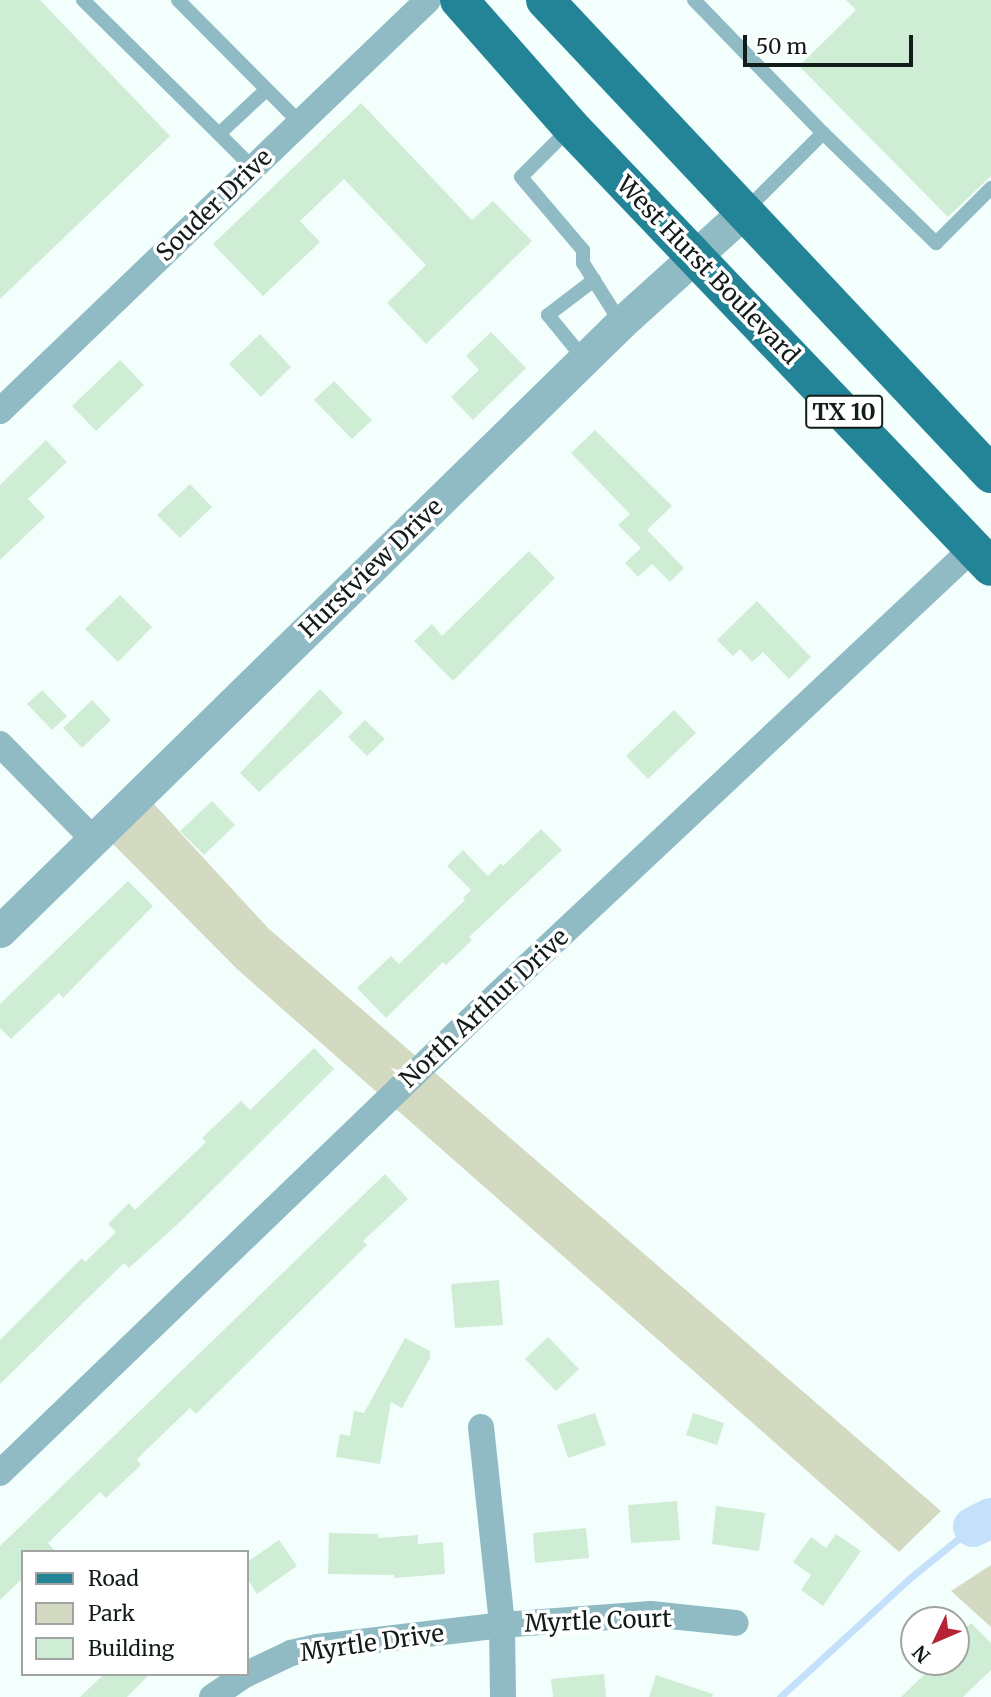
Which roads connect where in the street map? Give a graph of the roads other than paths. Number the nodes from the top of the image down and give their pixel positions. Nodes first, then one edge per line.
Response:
1 (83, 0) edge
2 (178, 0) edge
3 (428, 0) edge
4 (458, 0) edge
5 (545, 0) edge
6 (694, 0) edge
7 (266, 90) junction
8 (300, 122) junction
9 (571, 127) junction
10 (823, 133) junction
11 (219, 135) junction
12 (253, 168) junction
13 (991, 188) edge
14 (746, 210) junction
15 (696, 256) junction
16 (594, 280) junction
17 (621, 323) junction
18 (583, 359) junction
19 (0, 411) edge
20 (991, 474) edge
21 (982, 558) edge
22 (0, 744) edge
23 (93, 840) junction
24 (0, 931) edge
25 (481, 1427) dead end
26 (0, 1473) edge
27 (736, 1623) dead end
28 (502, 1625) junction
29 (248, 1673) edge
30 (243, 1676) edge
31 (212, 1697) edge
32 (503, 1697) edge

1 - 11 lane
2 - 7 lane
3 - 8 street, Souder Drive
4 - 9 main road, West Hurst Boulevard / TX 10
5 - 14 main road, TX 10
6 - 10 lane
7 - 8 lane
7 - 11 lane
8 - 12 street, Souder Drive
9 - 15 main road, West Hurst Boulevard / TX 10
9 - 16 lane
10 - 13 lane
10 - 14 lane
11 - 12 lane
12 - 19 street, Souder Drive
14 - 15 street, Hurstview Drive
14 - 20 main road, TX 10
15 - 17 street, Hurstview Drive
15 - 21 main road, West Hurst Boulevard / TX 10
16 - 17 lane
16 - 18 lane
17 - 18 street, Hurstview Drive
18 - 23 street, Hurstview Drive
21 - 26 street, North Arthur Drive
22 - 23 street
23 - 24 street, Hurstview Drive
25 - 28 street
27 - 28 street, Myrtle Court
28 - 29 street, Myrtle Drive
28 - 32 street
30 - 31 street, Myrtle Drive

